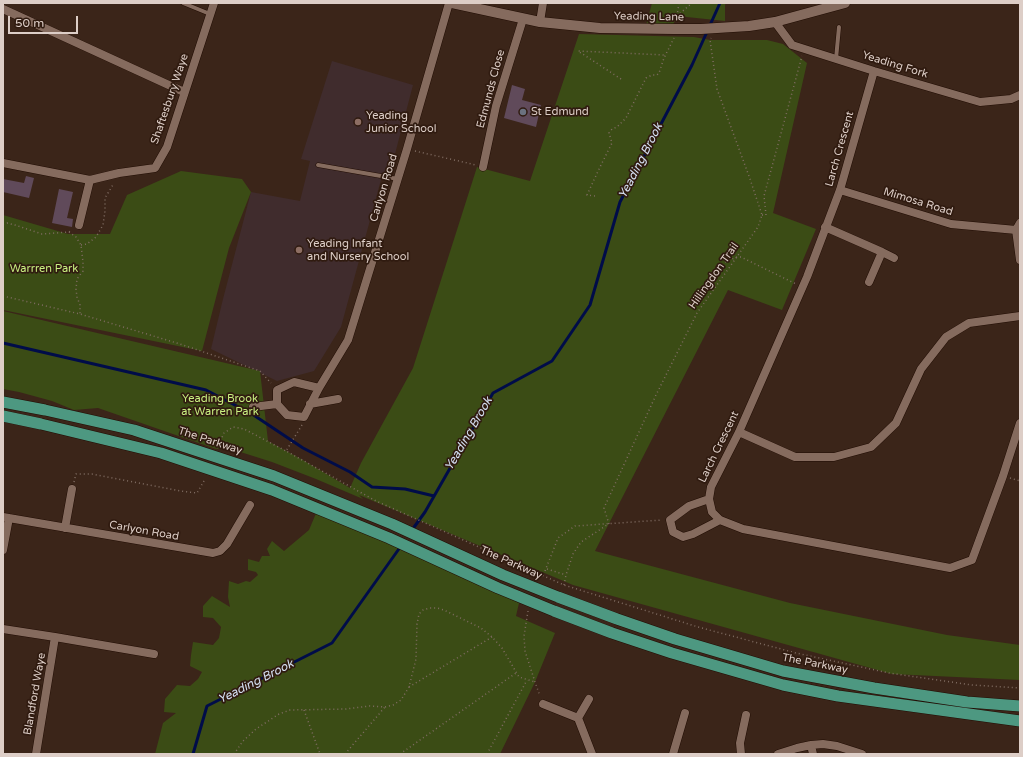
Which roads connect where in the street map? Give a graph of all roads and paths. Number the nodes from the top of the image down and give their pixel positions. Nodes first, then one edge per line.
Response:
1 (184, 3) edge
2 (214, 3) edge
3 (449, 3) edge
4 (452, 3) edge
5 (543, 3) edge
6 (679, 3) edge
7 (692, 3) edge
8 (845, 3) edge
9 (3, 9) edge
10 (210, 14) junction
11 (677, 16) junction
12 (523, 19) junction
13 (540, 22) junction
14 (775, 22) junction
15 (839, 26) dead end
16 (712, 29) junction
17 (676, 30) junction
18 (804, 49) junction
19 (665, 55) junction
20 (836, 59) junction
21 (874, 71) junction
22 (621, 79) dead end
23 (184, 92) junction
24 (1020, 95) edge
25 (407, 149) junction
26 (3, 163) edge
27 (318, 165) dead end
28 (483, 167) joint
29 (119, 173) junction
30 (398, 179) junction
31 (90, 180) junction
32 (840, 190) junction
33 (595, 196) dead end
34 (762, 215) junction
35 (3, 224) edge
36 (79, 225) joint
37 (825, 226) junction
38 (1018, 227) edge
39 (69, 232) junction
40 (81, 245) junction
41 (882, 252) junction
42 (737, 257) junction
43 (894, 258) dead end
44 (1020, 260) edge
45 (725, 262) dead end
46 (869, 282) dead end
47 (803, 287) junction
48 (3, 296) edge
49 (80, 314) junction
50 (1020, 316) edge
51 (319, 388) junction
52 (276, 390) junction
53 (3, 397) edge
54 (338, 399) dead end
55 (3, 402) edge
56 (277, 404) junction
57 (310, 404) junction
58 (253, 407) dead end
59 (44, 410) junction
60 (3, 416) edge
61 (304, 417) junction
62 (3, 423) edge
63 (1020, 423) edge
64 (41, 424) junction
65 (739, 432) junction
66 (216, 449) dead end
67 (286, 450) junction
68 (204, 481) dead end
69 (72, 489) joint
70 (709, 499) junction
71 (250, 505) dead end
72 (6, 518) edge
73 (670, 520) junction
74 (720, 520) junction
75 (609, 524) junction
76 (64, 528) junction
77 (3, 550) edge
78 (566, 575) junction
79 (564, 585) junction
80 (528, 609) dead end
81 (3, 629) edge
82 (55, 637) junction
83 (492, 637) junction
84 (154, 654) dead end
85 (516, 672) junction
86 (527, 680) junction
87 (535, 682) junction
88 (409, 687) junction
89 (1020, 688) edge
90 (589, 698) dead end
91 (543, 704) joint
92 (1020, 706) edge
93 (385, 707) junction
94 (304, 710) junction
95 (685, 713) dead end
96 (746, 715) dead end
97 (578, 718) junction
98 (1020, 721) edge
99 (811, 745) junction
100 (36, 754) edge
101 (234, 754) edge
102 (320, 754) edge
103 (345, 754) edge
104 (400, 754) edge
105 (487, 754) edge
106 (592, 754) edge
107 (673, 754) edge
108 (741, 754) edge
109 (778, 754) edge
110 (813, 754) edge
111 (862, 754) edge

1 - 10 lane
2 - 10 street, Shaftesbury Waye
3 - 25 street, Carlyon Road
4 - 12 street, Yeading Lane
5 - 13 street
6 - 11 path
7 - 11 path
8 - 14 street, Yeading Lane
9 - 23 street
10 - 23 street, Shaftesbury Waye
11 - 17 path
12 - 13 street, Yeading Lane
12 - 28 street, Edmunds Close
13 - 17 street, Yeading Lane
14 - 16 street, Yeading Lane
14 - 18 street, Yeading Fork
15 - 20 lane
16 - 17 street, Yeading Lane
16 - 34 path
17 - 19 path
18 - 20 street, Yeading Fork
18 - 34 path, Hillingdon Trail
19 - 22 path
19 - 33 path
20 - 21 street, Yeading Fork
21 - 24 street, Yeading Fork
21 - 32 street, Larch Crescent
23 - 29 street, Shaftesbury Waye
25 - 28 path
25 - 30 street, Carlyon Road
26 - 31 street, Shaftesbury Waye
27 - 30 lane
29 - 31 street, Shaftesbury Waye
29 - 40 path
30 - 51 street, Carlyon Road
31 - 36 street
32 - 37 street, Larch Crescent
32 - 38 street, Mimosa Road
34 - 42 path, Hillingdon Trail
35 - 39 path
36 - 39 path
37 - 41 street
37 - 47 street, Larch Crescent
38 - 44 street
39 - 40 path
40 - 49 path
41 - 43 street
41 - 46 street
42 - 45 path
42 - 47 path
42 - 75 path, Hillingdon Trail
47 - 65 street, Larch Crescent
48 - 49 path
49 - 52 path
50 - 65 street
51 - 52 street
51 - 57 street, Carlyon Road
52 - 56 street
53 - 59 highway
54 - 57 street
55 - 59 highway, The Parkway
56 - 58 street
56 - 61 street
57 - 61 street, Carlyon Road
59 - 92 highway, The Parkway
60 - 64 highway
61 - 67 path
62 - 64 highway
63 - 74 street
64 - 98 highway
65 - 70 street, Larch Crescent
66 - 67 path
67 - 79 path
68 - 69 path
69 - 76 street
70 - 73 street
70 - 74 street, Larch Crescent
71 - 76 street, Carlyon Road
72 - 76 street, Carlyon Road
72 - 77 street
73 - 74 street
73 - 75 path
75 - 78 path
75 - 78 path
78 - 79 path
79 - 89 path
80 - 87 path
81 - 82 street
82 - 84 street
82 - 100 street, Blandford Waye
83 - 85 path
83 - 88 path
83 - 88 path
85 - 86 path
85 - 104 path
86 - 87 path
86 - 105 path
87 - 91 path
88 - 93 path
90 - 97 street
91 - 97 street
93 - 94 path
93 - 103 path
94 - 101 path
94 - 102 path
95 - 107 street
96 - 108 street
97 - 106 street
99 - 109 street
99 - 110 street
99 - 111 street

